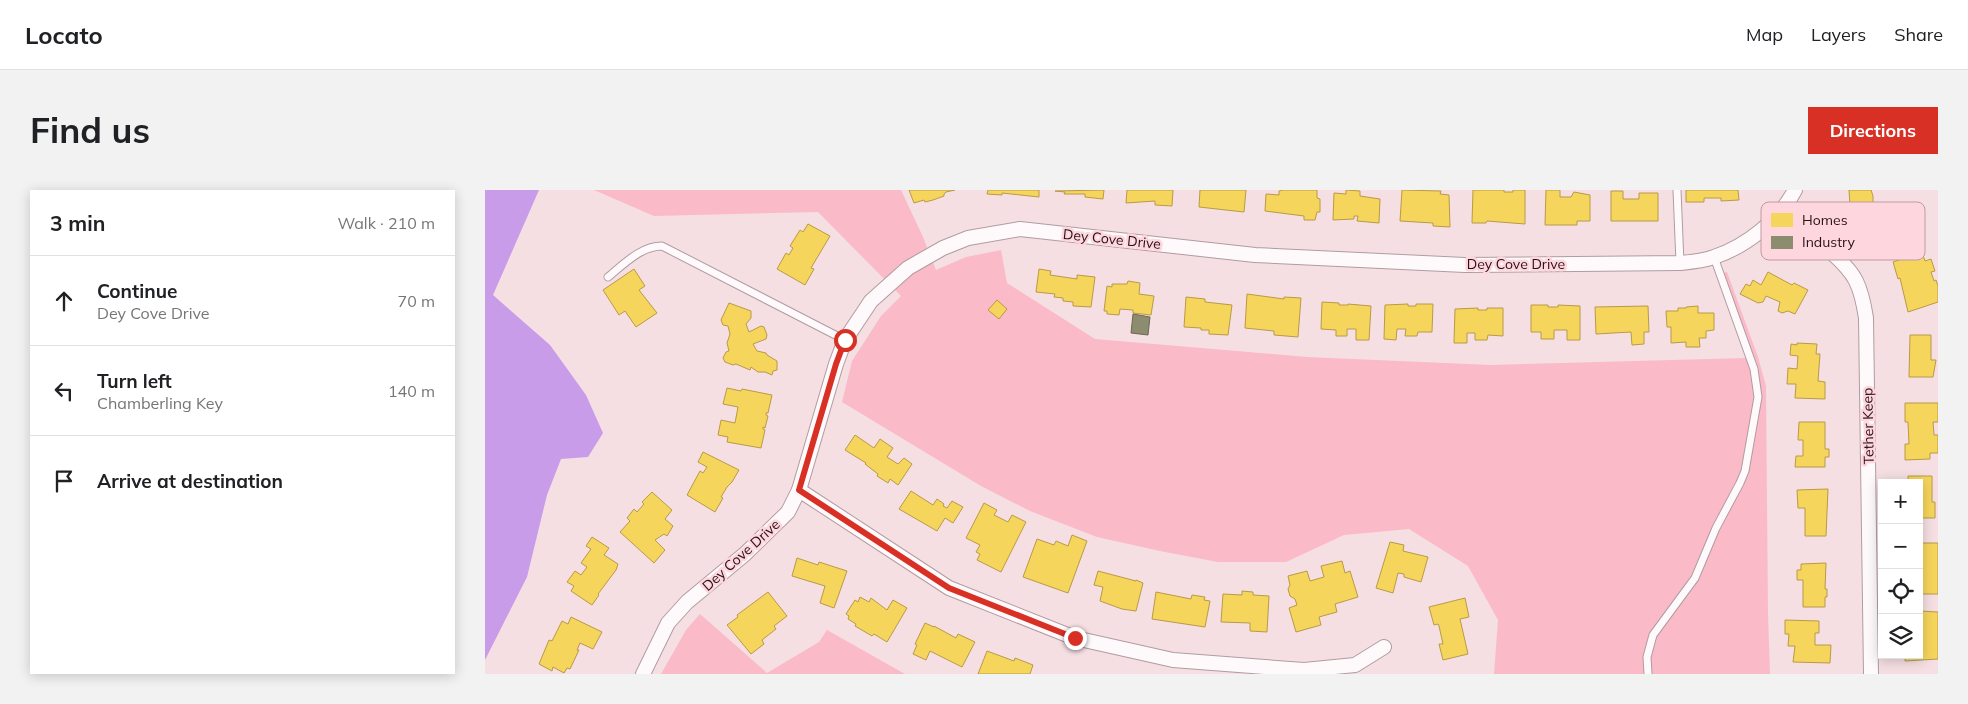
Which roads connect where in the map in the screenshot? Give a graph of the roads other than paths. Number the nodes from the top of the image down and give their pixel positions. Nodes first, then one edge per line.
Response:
1 (1677, 190) edge
2 (1795, 190) edge
3 (1788, 202) edge
4 (1761, 230) edge
5 (1714, 257) junction
6 (1838, 260) edge
7 (1680, 263) junction
8 (608, 277) dead end
9 (845, 340) junction
10 (799, 490) junction
11 (1384, 647) dead end
12 (643, 674) edge
13 (1648, 674) edge
14 (1871, 674) edge

1 - 7 lane
2 - 3 street, Dey Cove Drive
4 - 5 street, Dey Cove Drive
5 - 7 street, Dey Cove Drive
5 - 13 lane
6 - 14 street, Tether Keep
7 - 9 street, Dey Cove Drive
8 - 9 lane
9 - 10 street, Dey Cove Drive
10 - 11 street
10 - 12 street, Dey Cove Drive

